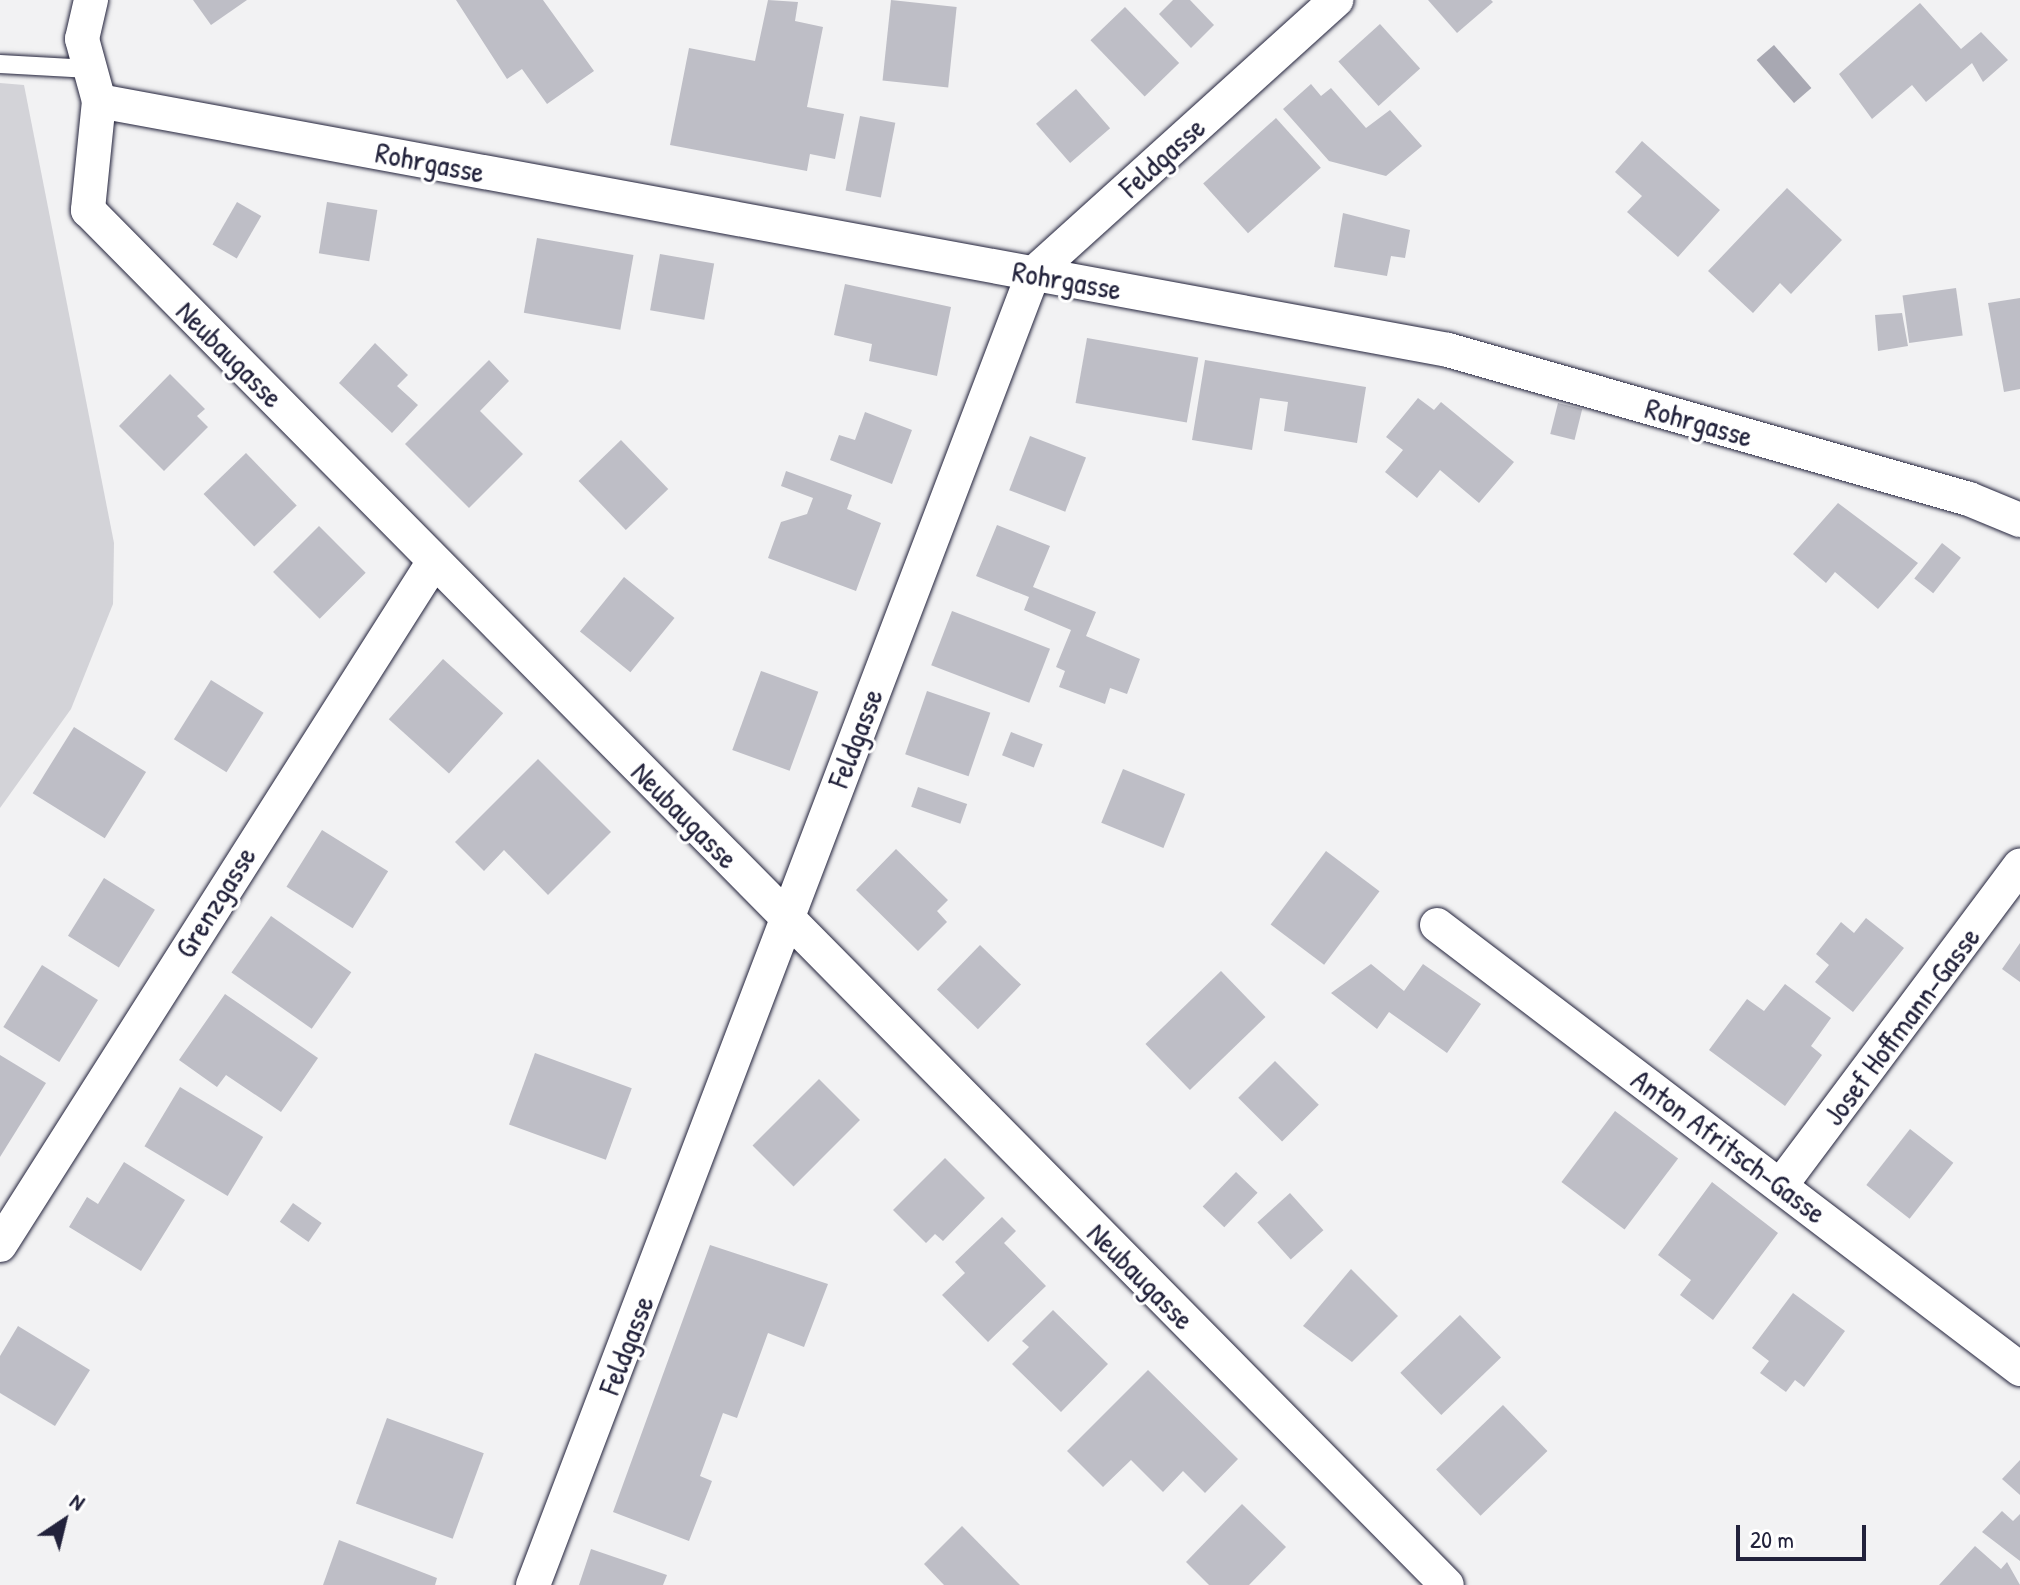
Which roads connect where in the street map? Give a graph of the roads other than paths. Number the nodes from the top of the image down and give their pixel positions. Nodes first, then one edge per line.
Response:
1 (91, 0) edge
2 (1336, 0) edge
3 (0, 64) edge
4 (95, 85) junction
5 (1033, 274) junction
6 (2020, 520) edge
7 (434, 561) junction
8 (2020, 866) edge
9 (786, 918) junction
10 (1437, 925) dead end
11 (1781, 1185) junction
12 (0, 1245) edge
13 (2020, 1369) edge
14 (533, 1585) edge
15 (1447, 1585) edge

1 - 4 street
2 - 5 street, Feldgasse
3 - 4 lane
4 - 5 street, Rohrgasse
4 - 7 street, Neubaugasse
5 - 6 street, Rohrgasse
5 - 9 street, Feldgasse
7 - 9 street, Neubaugasse
7 - 12 street, Grenzgasse
8 - 11 street, Josef Hoffmann-Gasse
9 - 14 street, Feldgasse
9 - 15 street, Neubaugasse
10 - 11 street, Anton Afritsch-Gasse
11 - 13 street, Anton Afritsch-Gasse

